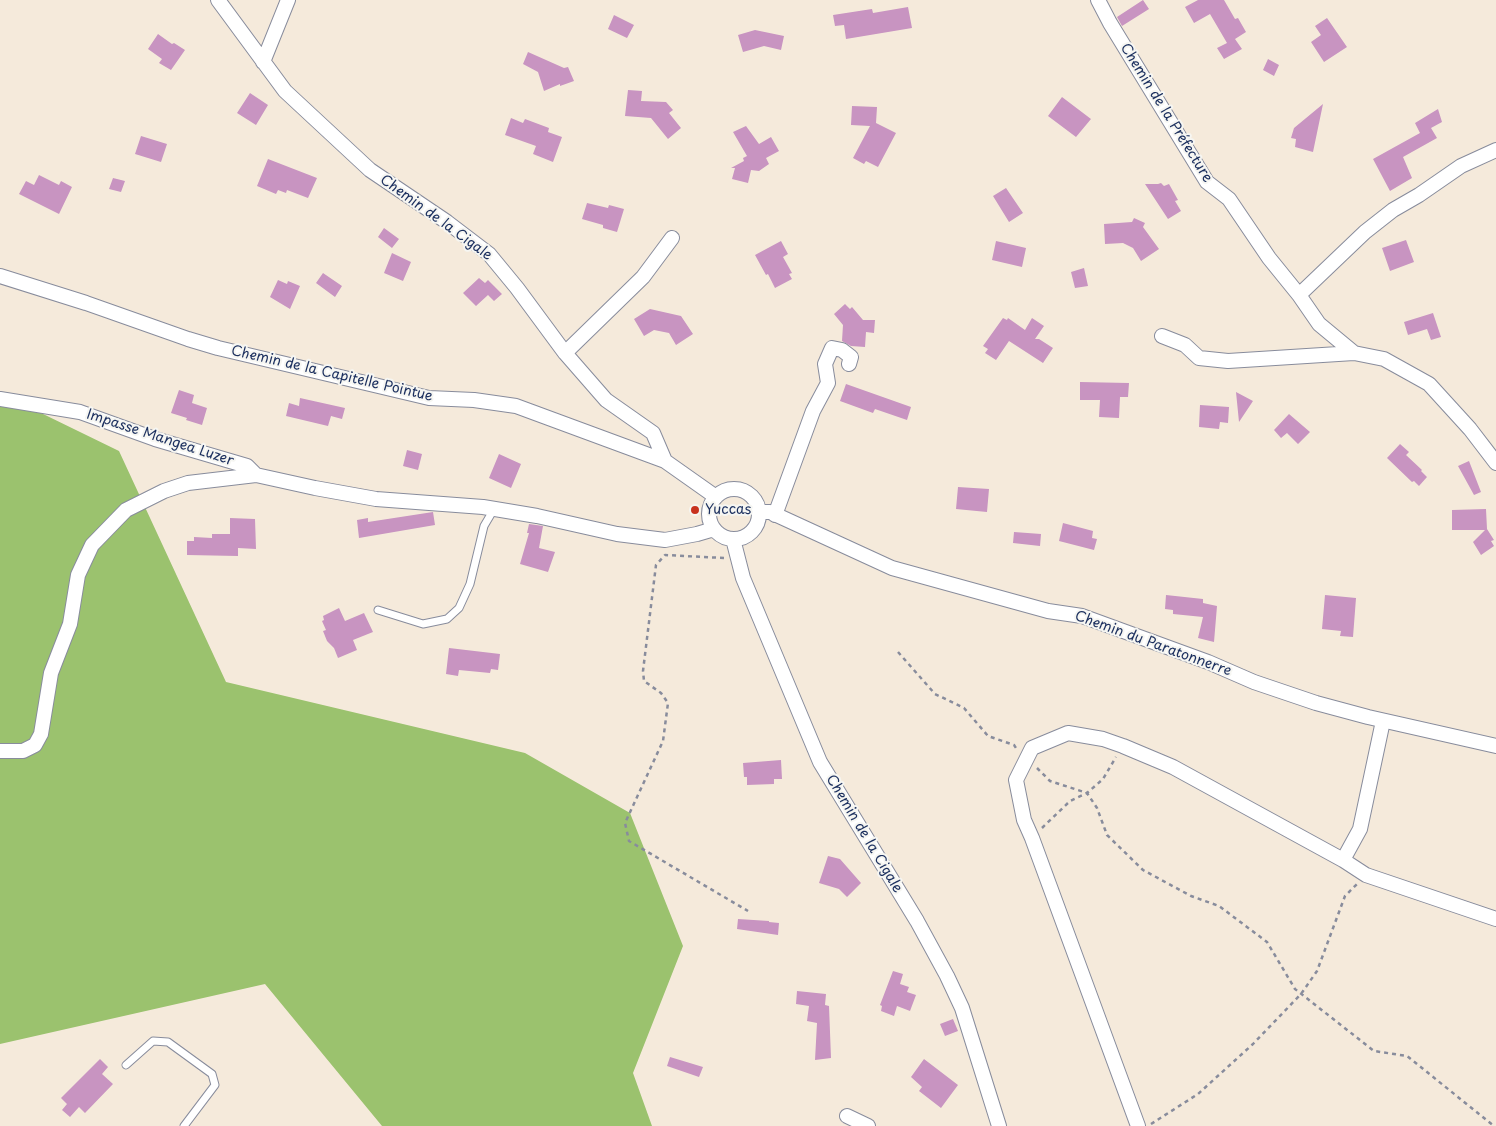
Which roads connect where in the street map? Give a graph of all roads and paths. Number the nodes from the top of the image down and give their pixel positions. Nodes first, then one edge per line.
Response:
1 (218, 0) edge
2 (288, 0) edge
3 (1098, 0) edge
4 (263, 62) junction
5 (1496, 150) edge
6 (672, 238) dead end
7 (0, 276) edge
8 (1299, 294) junction
9 (1162, 336) dead end
10 (565, 353) junction
11 (1354, 353) junction
12 (849, 364) dead end
13 (0, 398) edge
14 (665, 461) junction
15 (1496, 463) edge
16 (256, 476) junction
17 (716, 497) junction
18 (494, 509) junction
19 (758, 512) junction
20 (775, 515) junction
21 (714, 529) junction
22 (733, 539) junction
23 (739, 559) junction
24 (378, 610) dead end
25 (898, 652) dead end
26 (1384, 721) junction
27 (1123, 746) junction
28 (1496, 746) edge
29 (1018, 749) dead end
30 (0, 751) edge
31 (1032, 764) dead end
32 (1087, 793) junction
33 (1039, 831) dead end
34 (1343, 860) junction
35 (1360, 880) dead end
36 (748, 911) dead end
37 (1496, 919) edge
38 (1301, 994) junction
39 (126, 1065) dead end
40 (847, 1116) dead end
41 (1144, 1125) edge
42 (184, 1126) edge
43 (868, 1126) edge
44 (999, 1126) edge
45 (1494, 1126) edge

1 - 4 street, Chemin de la Cigale
2 - 4 street
3 - 8 street, Chemin de la Préfecture
4 - 10 street, Chemin de la Cigale
5 - 8 street
6 - 10 street
7 - 14 street, Chemin de la Capitelle Pointue
8 - 11 street, Chemin de la Préfecture
9 - 11 street
10 - 14 street, Chemin de la Cigale
11 - 15 street, Chemin de la Préfecture
12 - 20 street
13 - 16 street, Impasse Mangea Luzer
14 - 17 street
16 - 18 street, Impasse Mangea Luzer
16 - 30 street
17 - 19 street
17 - 21 street
18 - 21 street, Impasse Mangea Luzer
18 - 24 lane
19 - 20 street, Chemin du Paratonnerre
19 - 22 street
20 - 26 street, Chemin du Paratonnerre
21 - 22 street
22 - 23 street, Chemin de la Cigale
23 - 36 path
23 - 44 street, Chemin de la Cigale
25 - 29 path
26 - 28 street, Chemin du Paratonnerre
26 - 34 street
27 - 32 path
27 - 34 street
27 - 41 street
31 - 32 path
32 - 33 path
32 - 38 path
34 - 37 street
35 - 38 path
38 - 41 path
38 - 45 path
39 - 42 lane
40 - 43 street

